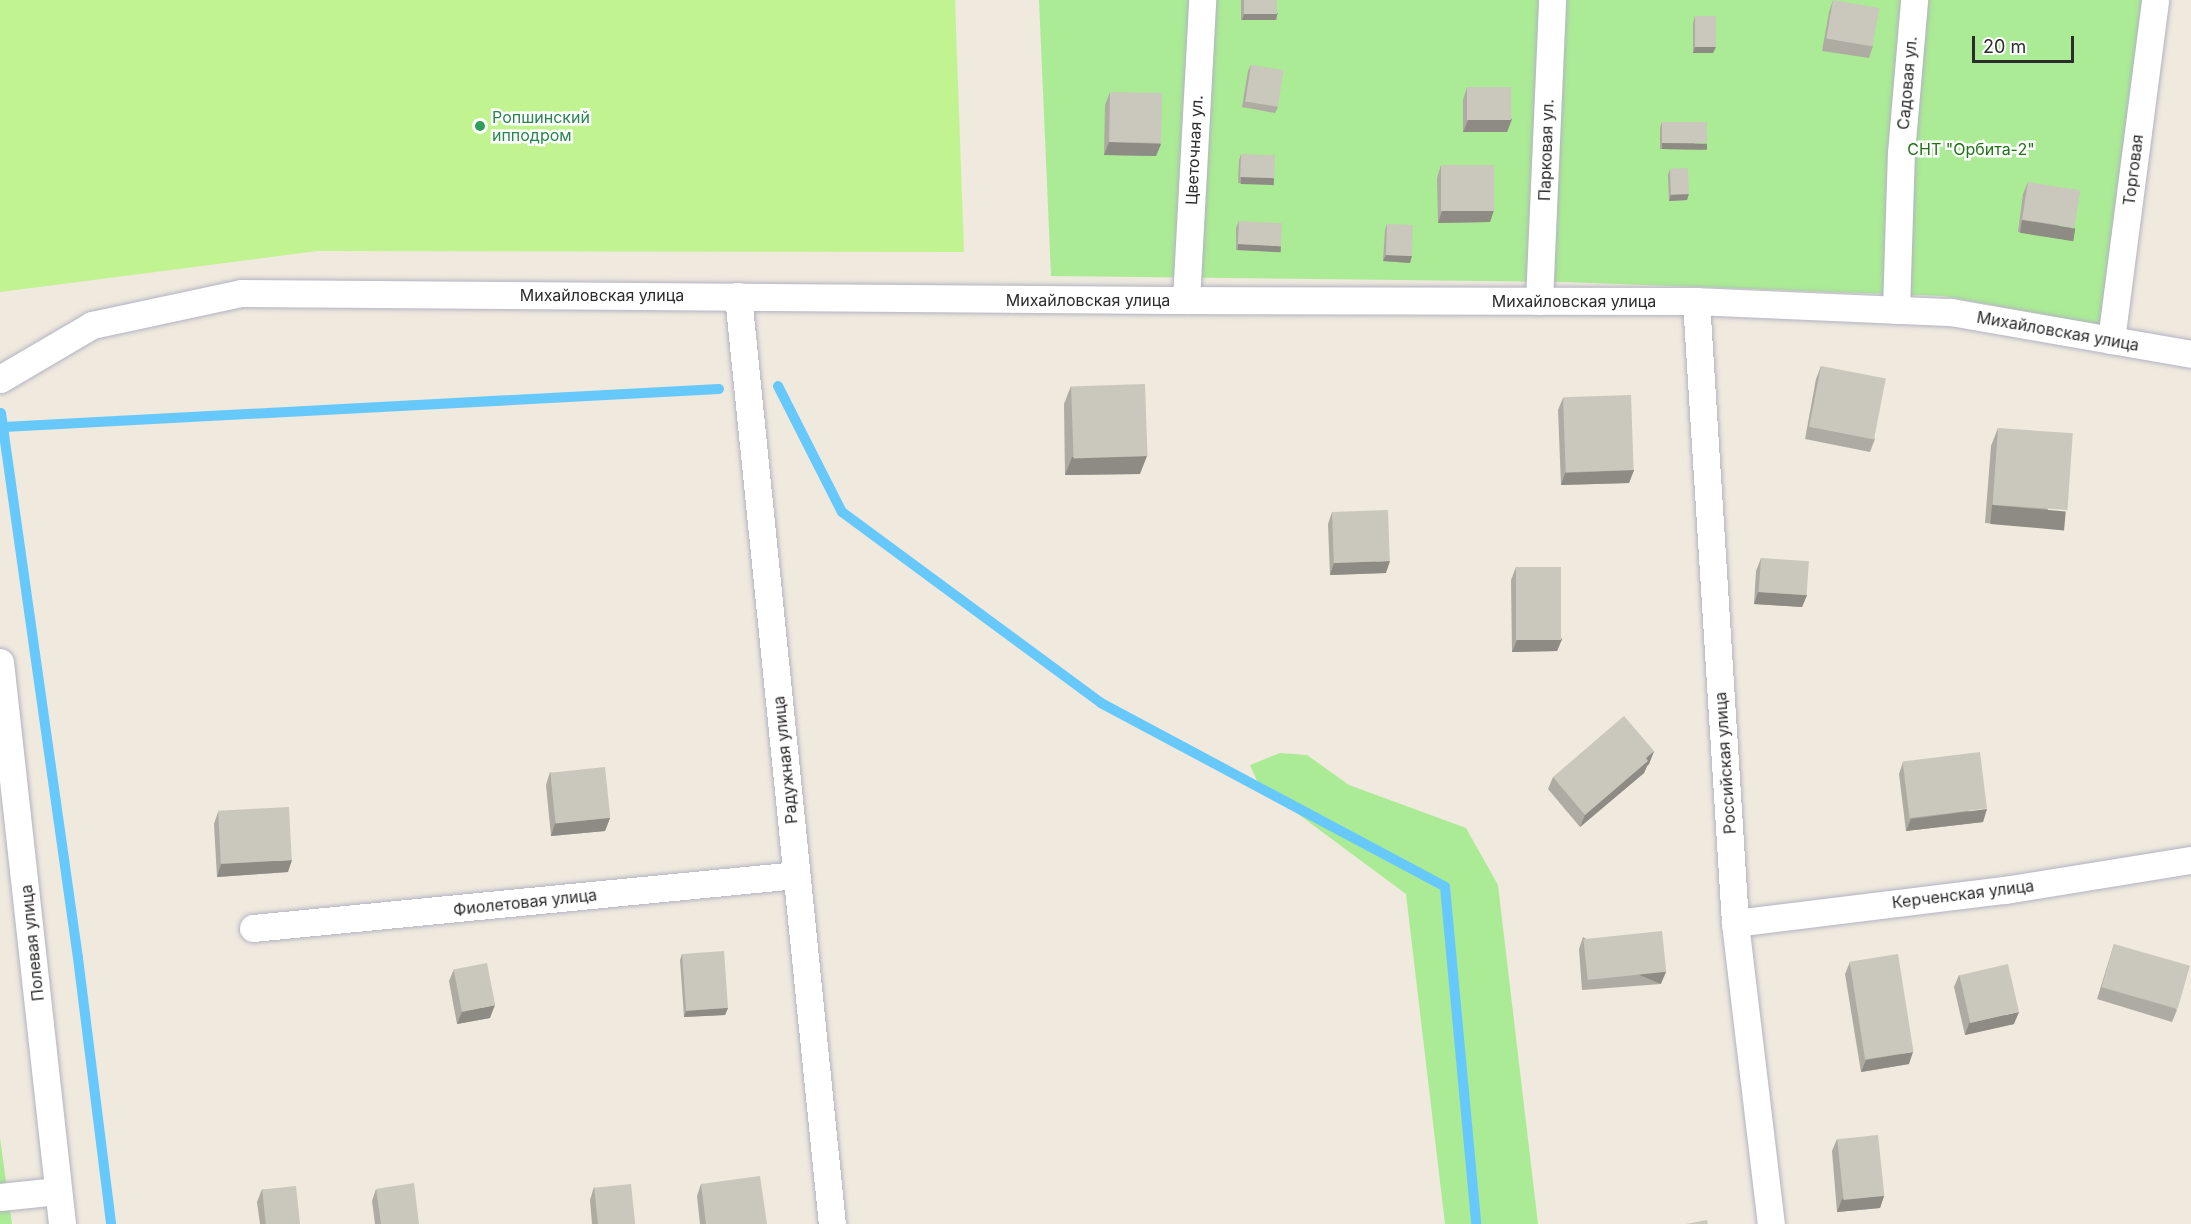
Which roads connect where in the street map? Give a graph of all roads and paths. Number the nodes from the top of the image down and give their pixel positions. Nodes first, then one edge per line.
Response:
1 (1202, 0) edge
2 (1552, 0) edge
3 (1914, 0) edge
4 (2155, 0) edge
5 (738, 296) junction
6 (1186, 300) junction
7 (1539, 301) junction
8 (1696, 301) junction
9 (1896, 310) junction
10 (2111, 340) junction
11 (2191, 354) edge
12 (0, 379) edge
13 (1, 677) edge
14 (2191, 860) edge
15 (796, 875) junction
16 (1735, 923) junction
17 (253, 928) dead end
18 (58, 1191) junction
19 (0, 1197) edge
20 (62, 1224) edge
21 (831, 1224) edge
22 (1771, 1224) edge

1 - 6 street, Цветочная ул.
2 - 7 street, Парковая ул.
3 - 9 street, Садовая ул.
4 - 10 street, Торговая
5 - 6 street, Михайловская улица
5 - 12 street, Михайловская улица
5 - 15 street, Радужная улица
6 - 7 street, Михайловская улица
7 - 8 street, Михайловская улица
8 - 9 street, Михайловская улица
8 - 16 street, Российская улица
9 - 10 street, Михайловская улица
10 - 11 street, Михайловская улица
13 - 18 street, Полевая улица
14 - 16 street, Керченская улица
15 - 17 street, Фиолетовая улица
15 - 21 street, Радужная улица
16 - 22 street, Российская улица
18 - 19 street
18 - 20 street, Полевая улица

